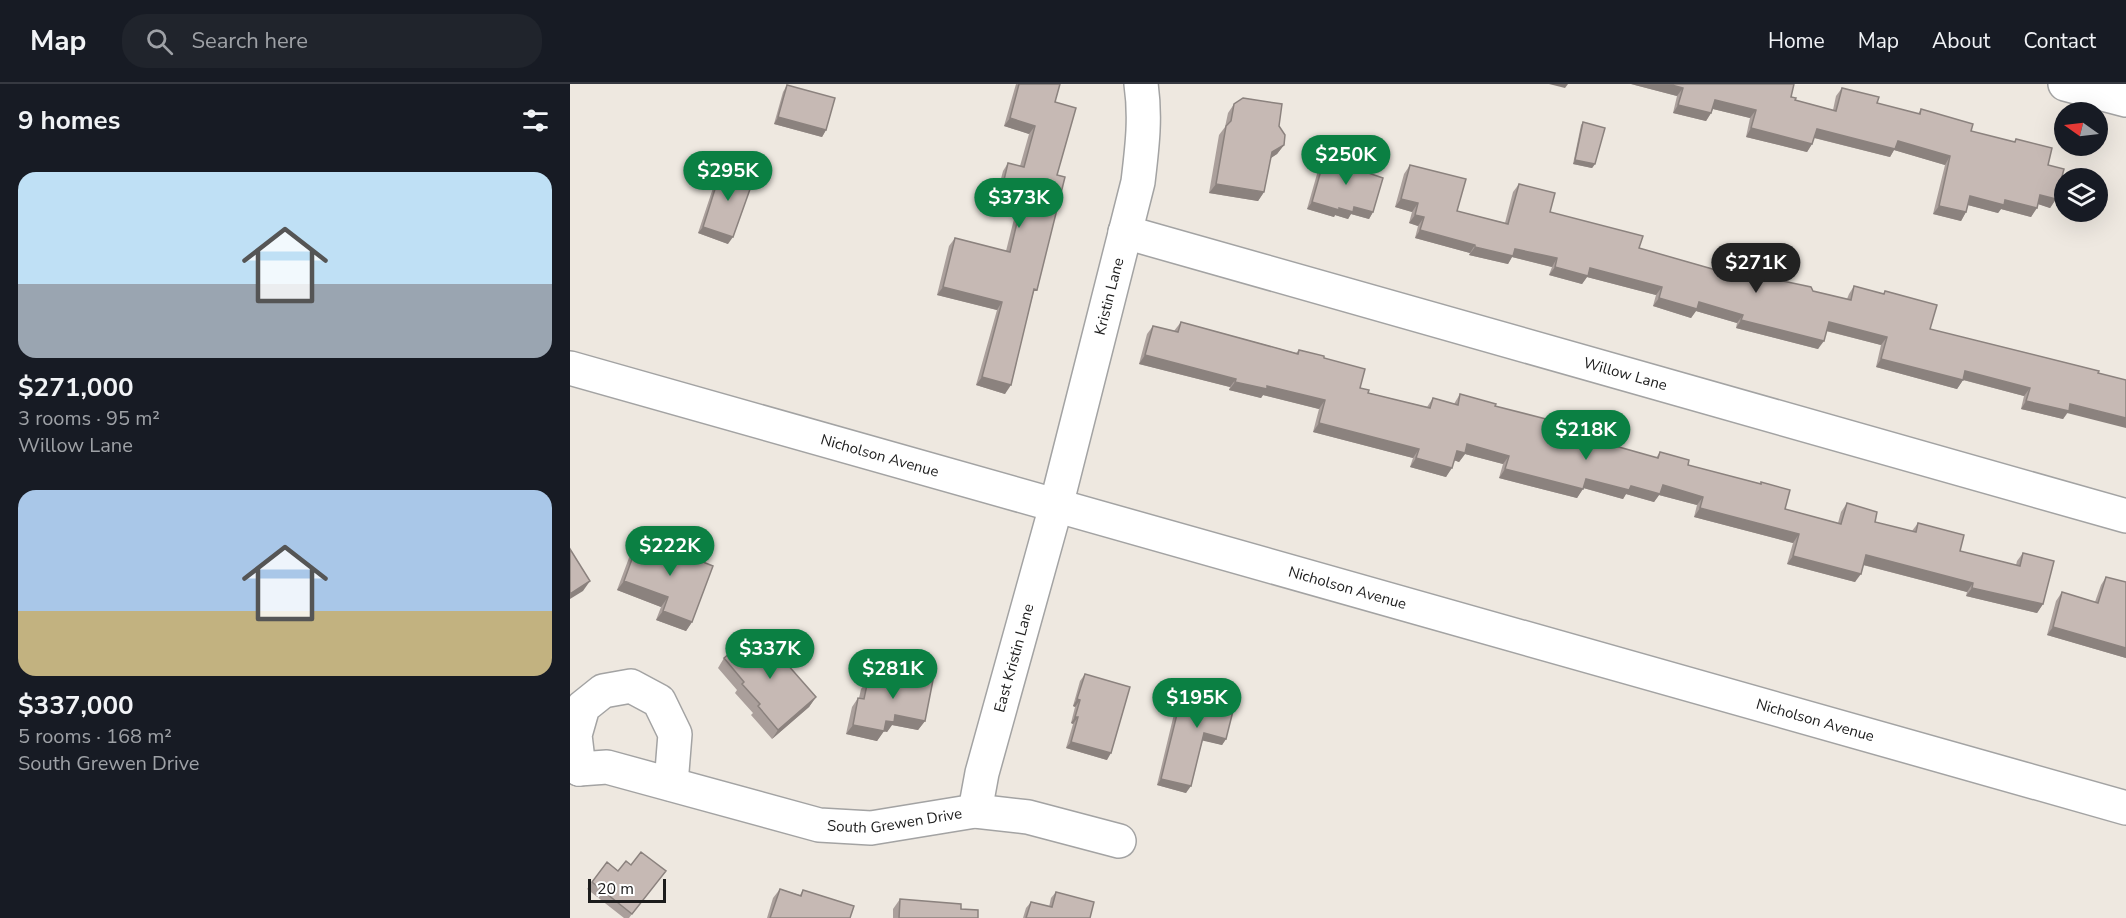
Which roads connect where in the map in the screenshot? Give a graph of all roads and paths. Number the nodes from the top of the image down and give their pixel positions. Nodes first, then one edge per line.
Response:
1 (1141, 84) edge
2 (2065, 84) edge
3 (2126, 100) edge
4 (1125, 232) junction
5 (570, 368) edge
6 (1056, 506) junction
7 (2126, 516) edge
8 (574, 774) edge
9 (671, 784) junction
10 (2126, 808) edge
11 (975, 811) junction
12 (1119, 841) dead end

1 - 4 street, Kristin Lane
2 - 3 street
4 - 6 street, Kristin Lane
4 - 7 street, Willow Lane
5 - 6 street, Nicholson Avenue
6 - 10 street, Nicholson Avenue
6 - 11 street, East Kristin Lane
8 - 9 street, South Grewen Drive
8 - 9 street, South Grewen Drive
9 - 11 street, South Grewen Drive
11 - 12 street, South Grewen Drive

